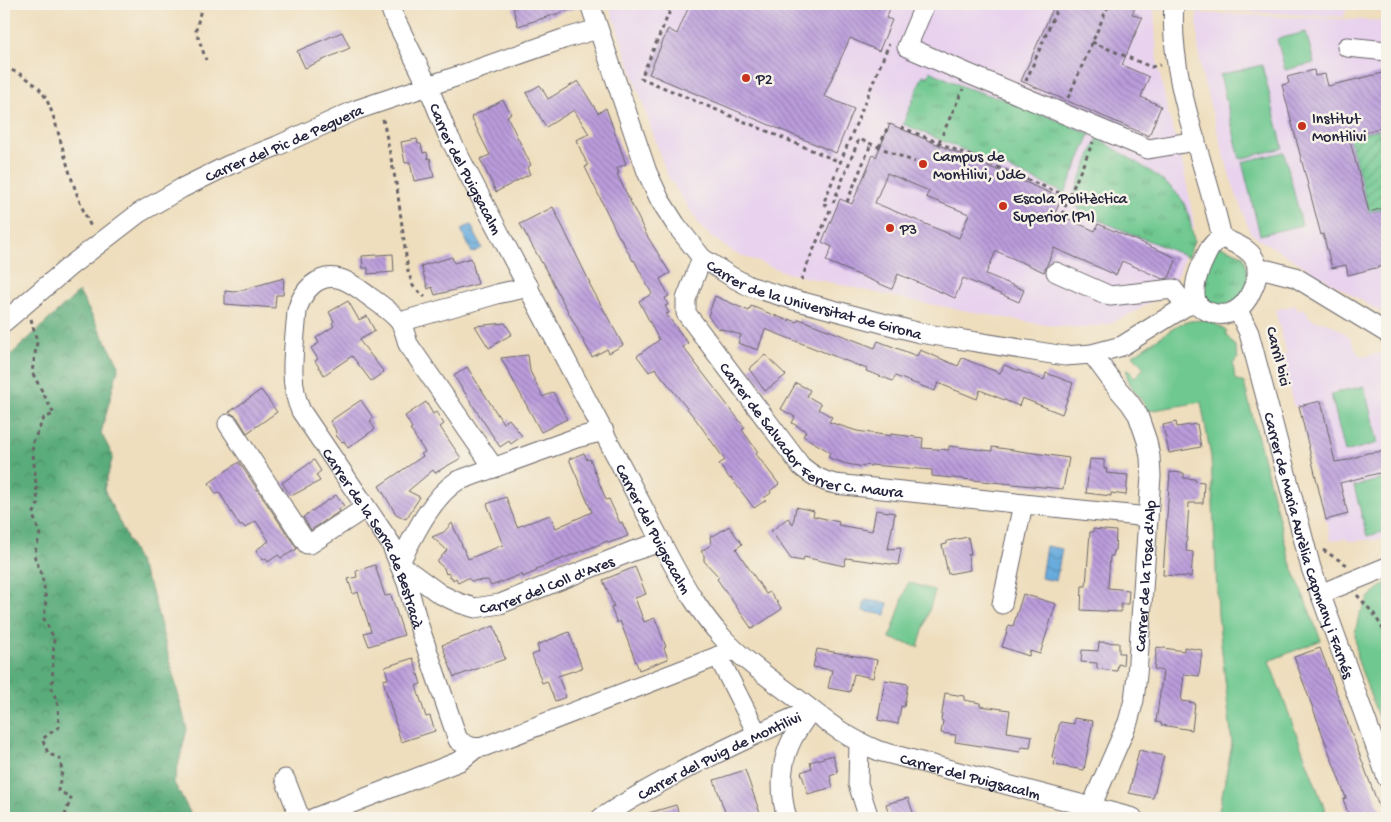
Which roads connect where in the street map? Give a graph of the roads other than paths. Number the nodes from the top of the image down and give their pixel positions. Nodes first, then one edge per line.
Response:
1 (389, 4) edge
2 (590, 4) edge
3 (925, 4) edge
4 (1174, 4) edge
5 (598, 29) junction
6 (1347, 47) dead end
7 (1387, 51) edge
8 (428, 86) junction
9 (1196, 142) junction
10 (1222, 238) junction
11 (702, 258) junction
12 (1258, 270) junction
13 (1056, 272) dead end
14 (529, 287) junction
15 (1192, 304) junction
16 (1238, 310) junction
17 (4, 322) edge
18 (400, 322) junction
19 (1387, 333) edge
20 (1092, 354) junction
21 (228, 424) dead end
22 (604, 431) junction
23 (494, 468) junction
24 (1023, 504) junction
25 (365, 508) junction
26 (1148, 517) junction
27 (661, 542) junction
28 (399, 564) junction
29 (1387, 567) edge
30 (1320, 594) junction
31 (1002, 604) dead end
32 (726, 653) junction
33 (811, 710) junction
34 (757, 733) junction
35 (859, 743) junction
36 (476, 748) junction
37 (1387, 778) edge
38 (285, 779) dead end
39 (1091, 807) junction
40 (622, 812) edge
41 (300, 818) edge
42 (314, 818) edge
43 (601, 818) edge
44 (787, 818) edge
45 (869, 818) edge
46 (1133, 818) edge

1 - 8 street, Carrer del Puigsacalm
2 - 5 street, Carrer de la Universitat de Girona
3 - 9 street
4 - 9 street
5 - 8 street, Carrer del Pic de Peguera
5 - 11 street, Carrer de la Universitat de Girona
6 - 7 street
8 - 14 street, Carrer del Puigsacalm
8 - 17 street, Carrer del Pic de Peguera
9 - 10 street
10 - 12 street
10 - 15 street
11 - 20 street, Carrer de la Universitat de Girona
11 - 24 street, Carrer de Salvador Ferrer C. Maura
12 - 16 street
12 - 19 street
13 - 15 street
14 - 18 street
14 - 22 street, Carrer del Puigsacalm
15 - 16 street
15 - 20 street, Carrer de la Universitat de Girona
16 - 30 street, Carrer de Maria Aurèlia Capmany i Farnés
18 - 23 street
18 - 25 street, Carrer de la Serra de Bestracà
20 - 26 street, Carrer de la Tosa d'Alp
21 - 25 street
22 - 23 street
22 - 27 street, Carrer del Puigsacalm
23 - 28 street
24 - 26 street, Carrer de Salvador Ferrer C. Maura
24 - 31 street
25 - 28 street, Carrer de la Serra de Bestracà
26 - 39 street, Carrer de la Tosa d'Alp
27 - 28 street, Carrer del Coll d'Ares
27 - 32 street, Carrer del Puigsacalm
28 - 36 street, Carrer de la Serra de Bestracà
29 - 30 street
30 - 37 street, Carrer de Maria Aurèlia Capmany i Farnés
32 - 33 street, Carrer del Puigsacalm
32 - 34 street
32 - 36 street
33 - 34 street, Carrer del Puig de Montilivi
33 - 35 street, Carrer del Puigsacalm
33 - 44 street
34 - 40 street, Carrer del Puig de Montilivi
35 - 39 street, Carrer del Puigsacalm
35 - 45 street
36 - 42 street
38 - 41 street
39 - 46 street, Carrer del Puigsacalm
40 - 43 street, Carrer del Puig de Montilivi

